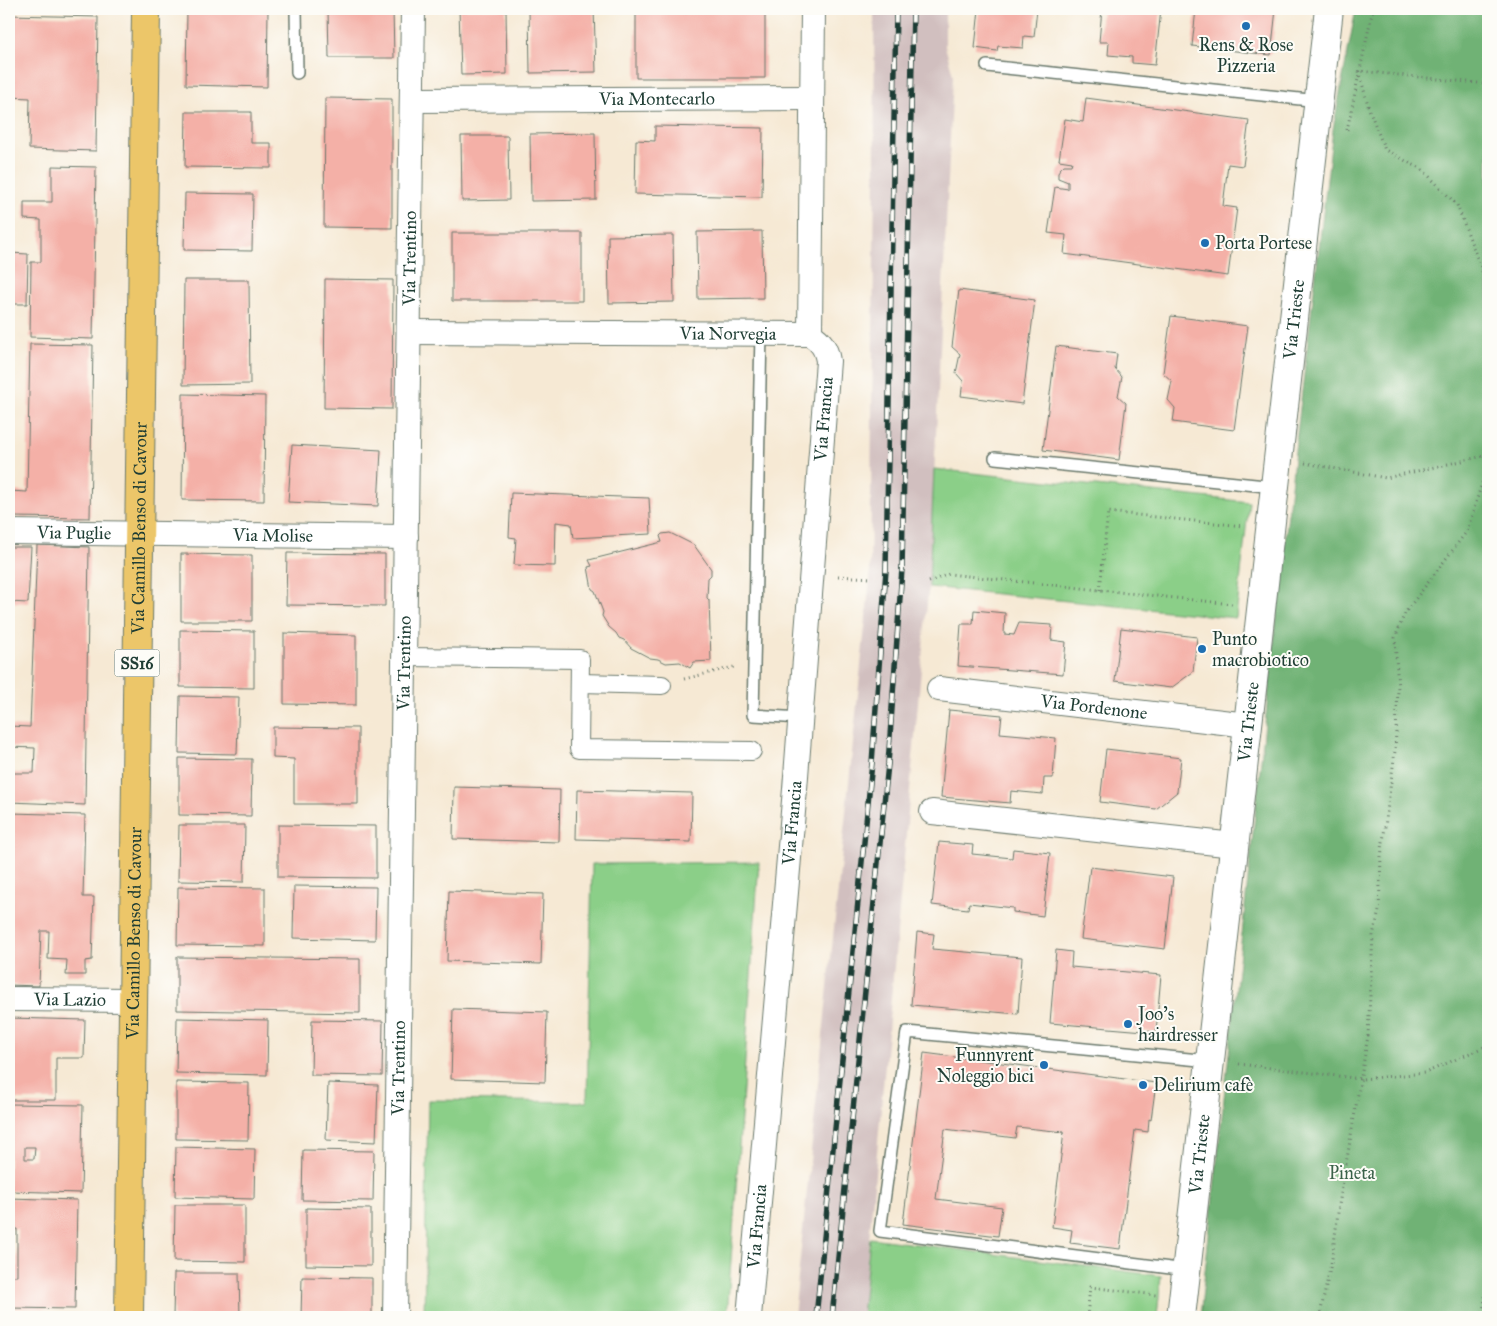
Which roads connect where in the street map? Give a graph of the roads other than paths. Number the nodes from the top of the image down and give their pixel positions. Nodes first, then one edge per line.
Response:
1 (146, 9) edge
2 (296, 9) edge
3 (413, 9) edge
4 (813, 9) edge
5 (1329, 9) edge
6 (987, 66) dead end
7 (297, 73) dead end
8 (812, 98) junction
9 (412, 100) junction
10 (1319, 101) junction
11 (409, 332) junction
12 (761, 333) junction
13 (810, 334) junction
14 (995, 458) dead end
15 (1275, 487) junction
16 (9, 532) edge
17 (139, 533) junction
18 (406, 537) junction
19 (404, 657) junction
20 (580, 682) junction
21 (662, 684) road end
22 (939, 690) dead end
23 (801, 718) junction
24 (1248, 725) junction
25 (752, 751) dead end
26 (932, 812) dead end
27 (1234, 845) junction
28 (9, 998) edge
29 (132, 1000) junction
30 (1210, 1061) junction
31 (1186, 1270) junction
32 (129, 1317) edge
33 (395, 1317) edge
34 (749, 1317) edge
35 (1181, 1317) edge

1 - 17 main road, Via Camillo Benso di Cavour / SS16
2 - 7 lane
3 - 9 street, Via Trentino
4 - 8 street
5 - 10 street, Via Trieste
6 - 10 lane
8 - 9 street, Via Montecarlo
8 - 13 street
9 - 11 street, Via Trentino
10 - 15 street, Via Trieste
11 - 12 street, Via Norvegia
11 - 18 street, Via Trentino
12 - 13 street, Via Norvegia
12 - 23 lane
13 - 23 street, Via Francia
14 - 15 lane
15 - 24 street, Via Trieste
16 - 17 street, Via Puglie
17 - 18 street, Via Molise
17 - 29 main road, Via Camillo Benso di Cavour / SS16
18 - 19 street, Via Trentino
19 - 20 street
19 - 33 street, Via Trentino
20 - 21 street
20 - 25 street
22 - 24 street, Via Pordenone
23 - 34 street, Via Francia
24 - 27 street, Via Trieste
26 - 27 street
27 - 30 street, Via Trieste
28 - 29 street, Via Lazio
29 - 32 main road, Via Camillo Benso di Cavour / SS16
30 - 31 street, Via Trieste
30 - 31 lane
31 - 35 street, Via Trieste

